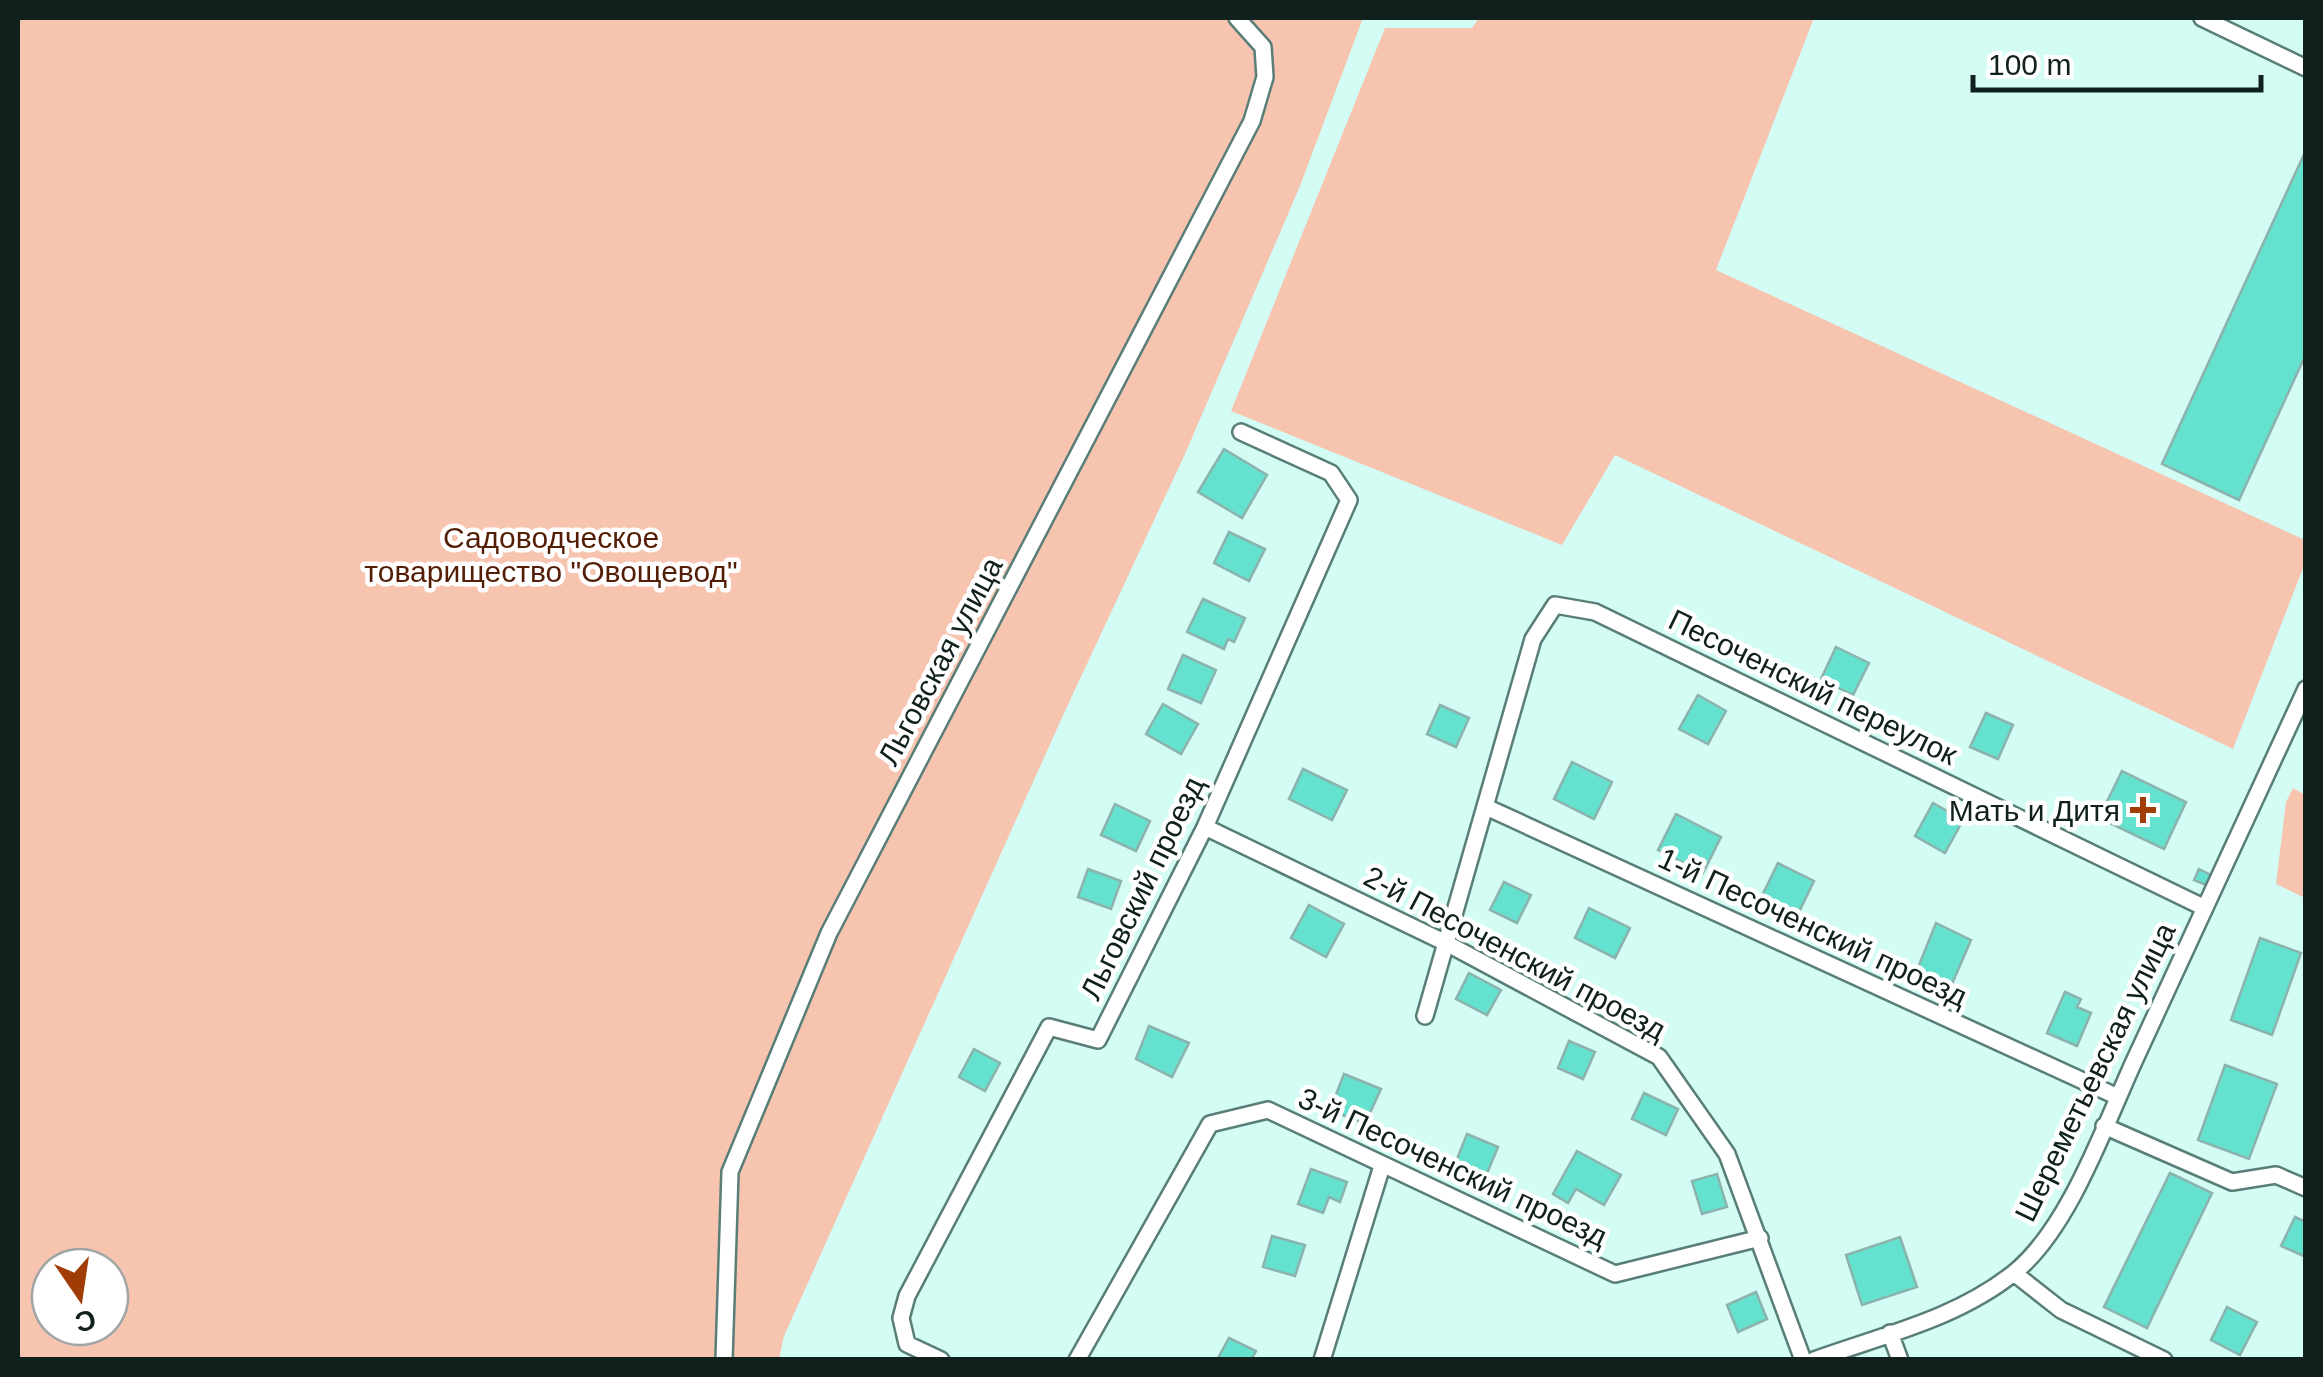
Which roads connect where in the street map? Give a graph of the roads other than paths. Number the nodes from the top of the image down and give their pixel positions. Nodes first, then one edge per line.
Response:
1 (1237, 18) edge
2 (2202, 18) edge
3 (2306, 68) edge
4 (1241, 432) dead end
5 (2306, 690) edge
6 (1486, 806) junction
7 (1205, 827) junction
8 (2205, 908) junction
9 (1446, 942) junction
10 (1425, 1016) dead end
11 (2118, 1097) junction
12 (2104, 1126) junction
13 (1382, 1166) junction
14 (2306, 1188) edge
15 (1760, 1238) junction
16 (2014, 1273) junction
17 (1890, 1333) junction
18 (724, 1360) edge
19 (941, 1360) edge
20 (1077, 1360) edge
21 (1322, 1360) edge
22 (1803, 1360) edge
23 (1814, 1360) edge
24 (1900, 1360) edge
25 (2164, 1360) edge

1 - 18 street, Льговская улица
2 - 3 street
4 - 7 street, Льговский проезд
5 - 8 street, Шереметьевская улица
6 - 8 street, Песоченский переулок
6 - 9 street
6 - 11 street, 1-й Песоченский проезд
7 - 9 street, 2-й Песоченский проезд
7 - 19 street, Льговский проезд
8 - 11 street, Шереметьевская улица
9 - 10 street
9 - 15 street, 2-й Песоченский проезд
11 - 12 street, Шереметьевская улица
12 - 14 street
12 - 16 street, Шереметьевская улица
13 - 15 street, 3-й Песоченский проезд
13 - 20 street, 3-й Песоченский проезд
13 - 21 street
15 - 22 street, 2-й Песоченский проезд
16 - 17 street, Шереметьевская улица
16 - 25 street
17 - 23 street, Шереметьевская улица
17 - 24 street

